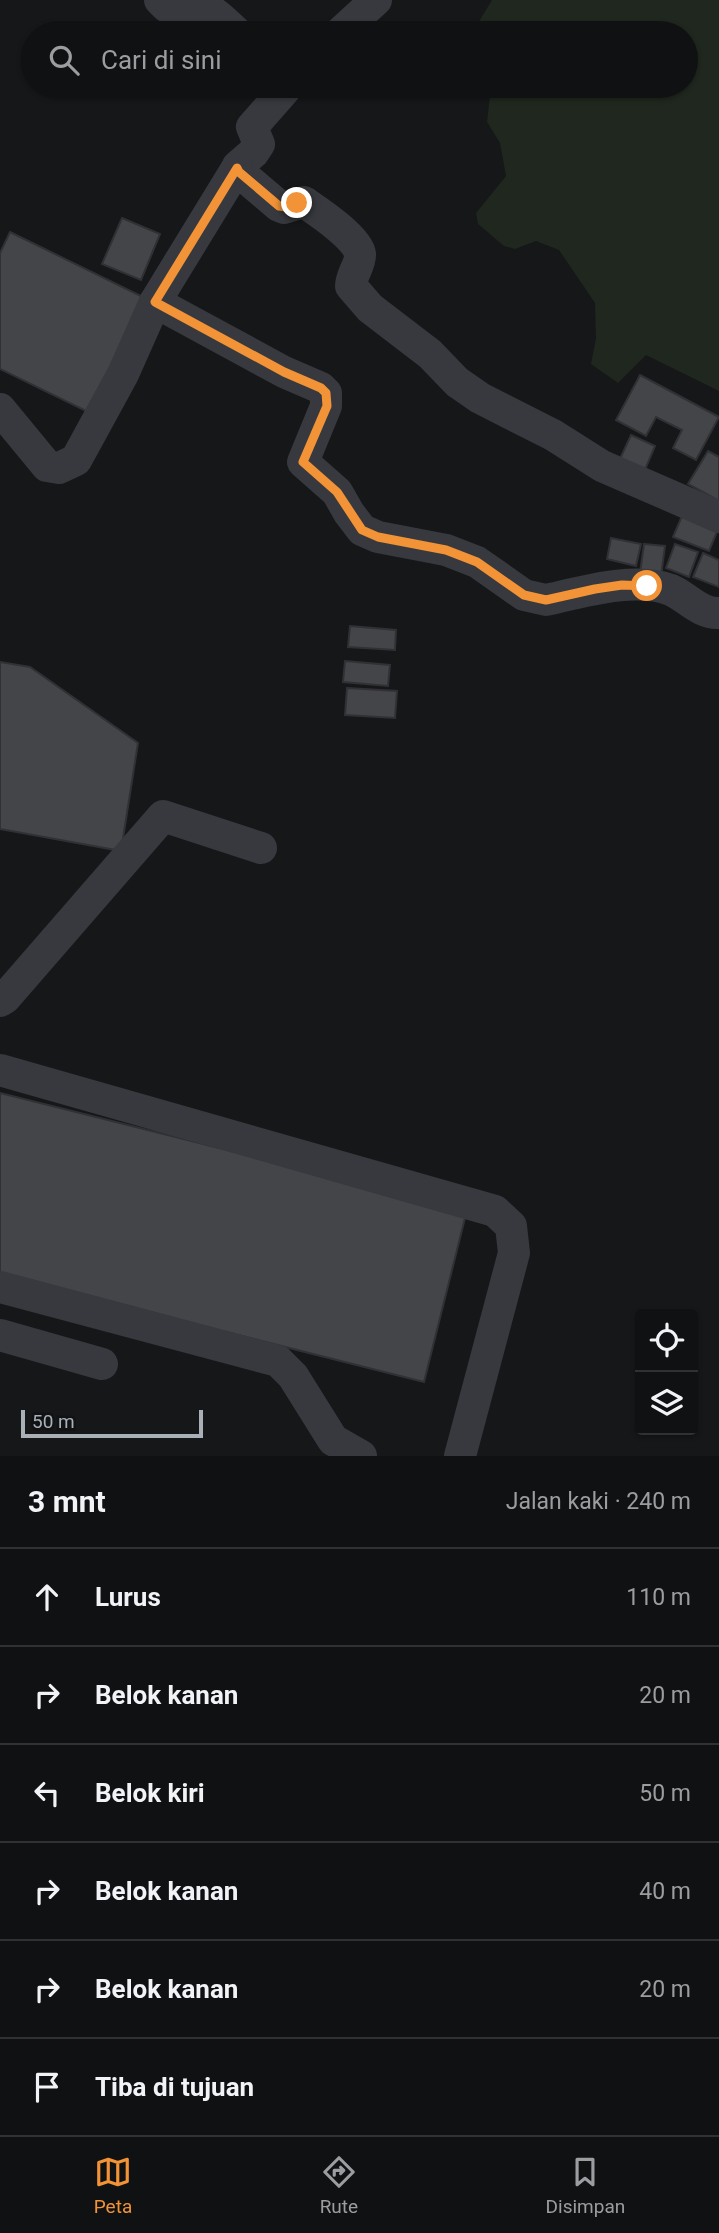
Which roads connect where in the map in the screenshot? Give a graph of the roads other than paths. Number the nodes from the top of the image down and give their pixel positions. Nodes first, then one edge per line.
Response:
1 (160, 0) edge
2 (376, 0) edge
3 (224, 21) edge
4 (353, 21) edge
5 (277, 98) edge
6 (237, 168) junction
7 (155, 302) junction
8 (0, 409) edge
9 (719, 517) edge
10 (719, 614) edge
11 (261, 848) dead end
12 (0, 1001) edge
13 (0, 1070) edge
14 (0, 1287) edge
15 (0, 1335) edge
16 (102, 1364) dead end
17 (361, 1456) edge
18 (460, 1456) edge

1 - 3 street
2 - 4 street
5 - 6 street
6 - 7 street
6 - 9 street
7 - 8 street
7 - 10 street
11 - 12 street
13 - 18 street
14 - 17 street
15 - 16 street

